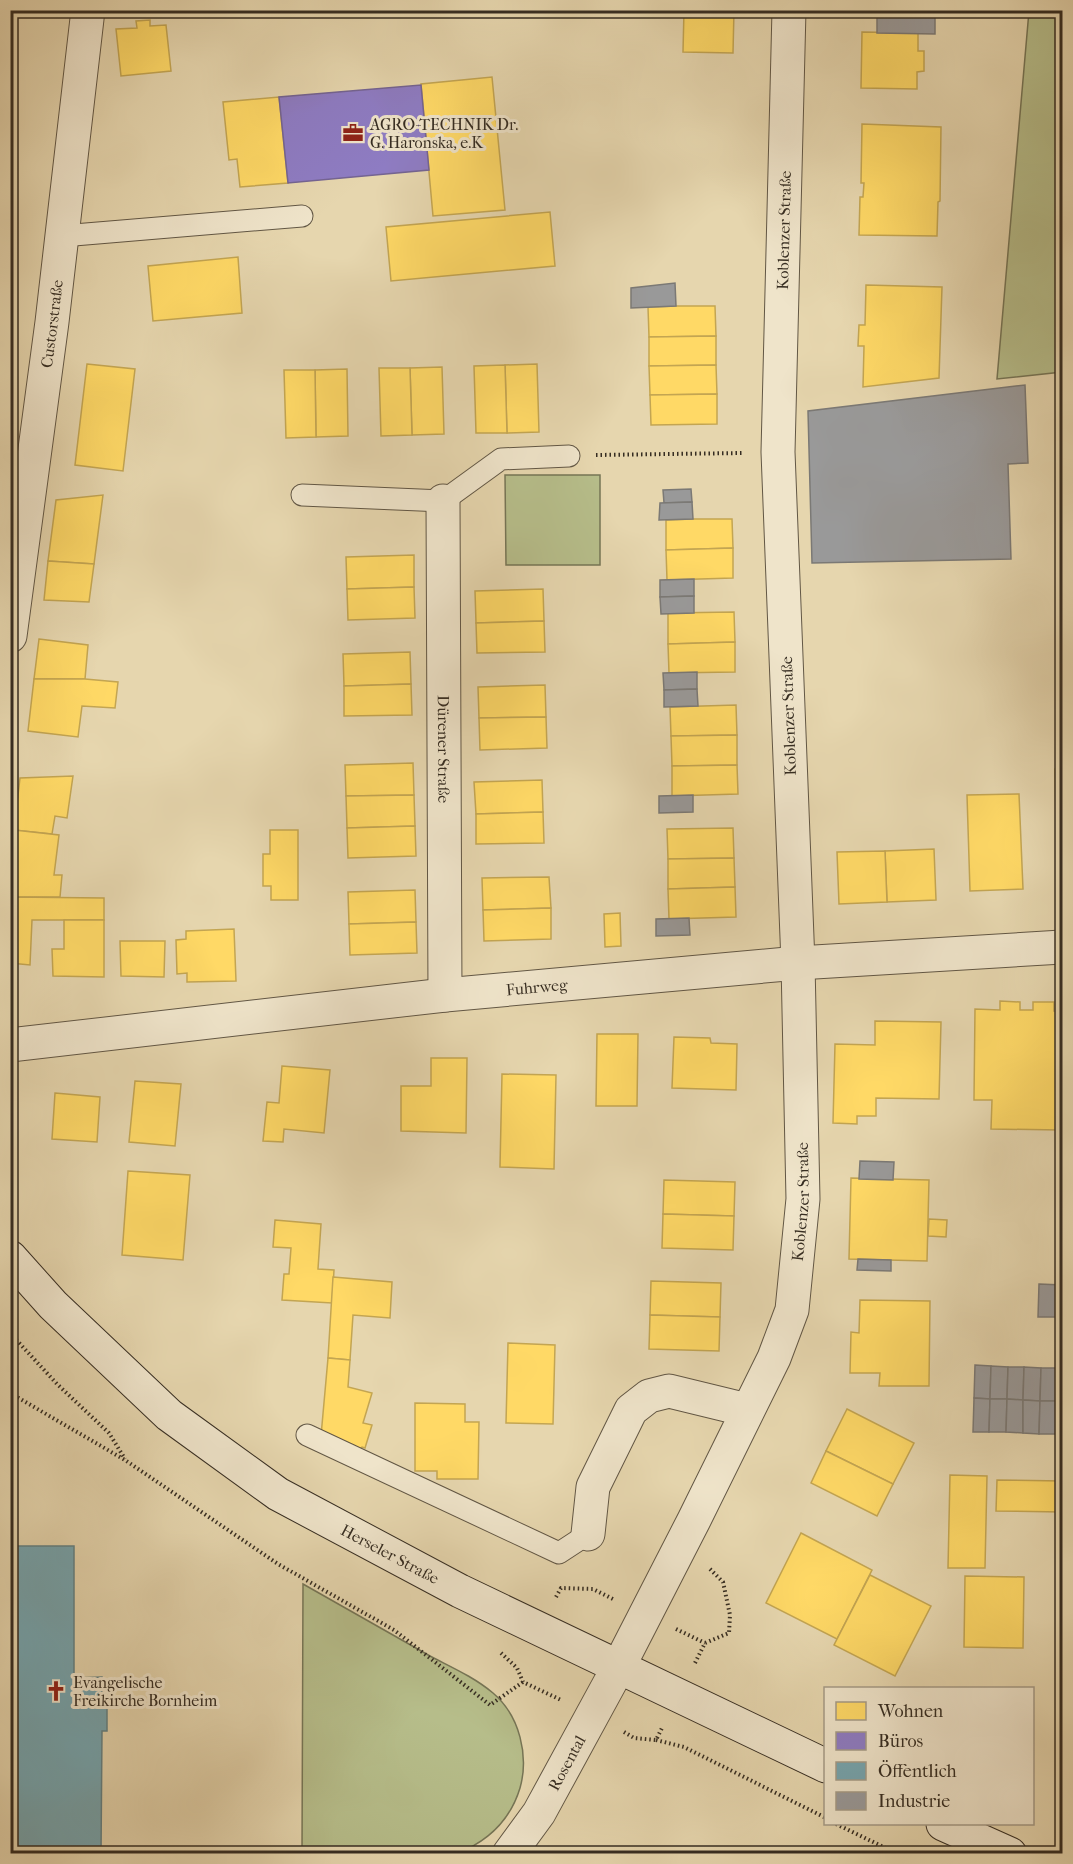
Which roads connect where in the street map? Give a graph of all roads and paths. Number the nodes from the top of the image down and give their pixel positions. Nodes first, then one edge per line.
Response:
1 (88, 10) edge
2 (789, 10) edge
3 (302, 216) dead end
4 (62, 236) junction
5 (778, 452) junction
6 (569, 456) joint
7 (302, 495) dead end
8 (443, 501) junction
9 (10, 636) edge
10 (1062, 947) edge
11 (798, 963) junction
12 (445, 996) junction
13 (10, 1045) edge
14 (10, 1257) edge
15 (10, 1333) edge
16 (10, 1393) edge
17 (747, 1410) junction
18 (307, 1435) dead end
19 (125, 1460) junction
20 (588, 1534) joint
21 (686, 1536) junction
22 (517, 1668) dead end
23 (618, 1668) junction
24 (678, 1695) junction
25 (657, 1740) dead end
26 (824, 1766) edge
27 (824, 1817) edge
28 (838, 1825) edge
29 (945, 1825) edge
30 (509, 1854) edge
31 (898, 1854) edge
32 (1010, 1854) edge

1 - 4 street, Custorstraße
2 - 5 street, Koblenzer Straße
3 - 4 lane
4 - 9 street, Custorstraße
5 - 6 path
5 - 11 street, Koblenzer Straße
6 - 8 lane
7 - 8 lane
8 - 12 street, Dürener Straße
10 - 11 street, Fuhrweg
11 - 12 street, Fuhrweg
11 - 17 street, Koblenzer Straße
12 - 13 street, Fuhrweg
14 - 23 street, Herseler Straße
15 - 19 path
16 - 19 path
17 - 20 street
17 - 21 street, Koblenzer Straße
18 - 20 lane
19 - 22 path
21 - 23 street, Koblenzer Straße
21 - 24 path
23 - 24 street, Herseler Straße
23 - 30 street, Rosental
24 - 26 street, Herseler Straße
25 - 27 path
28 - 31 path
29 - 32 street

